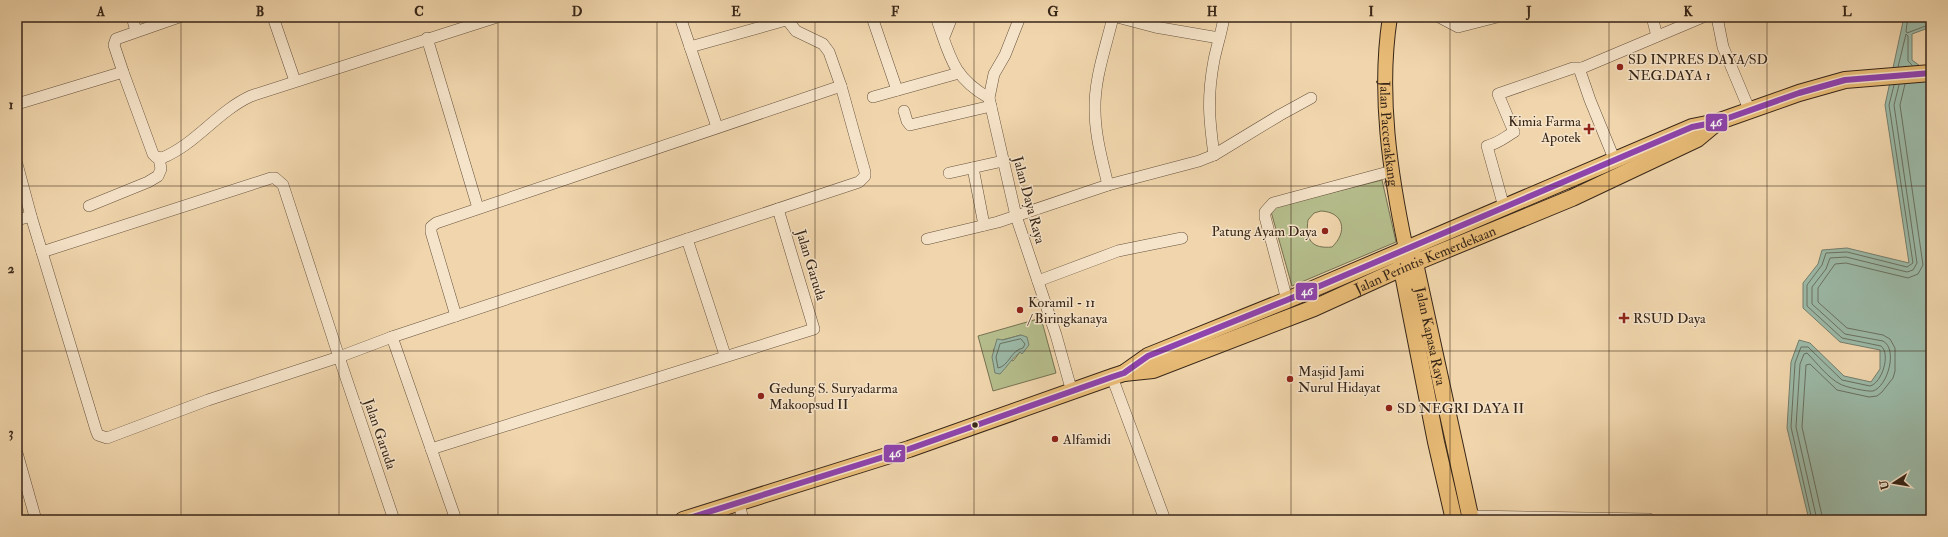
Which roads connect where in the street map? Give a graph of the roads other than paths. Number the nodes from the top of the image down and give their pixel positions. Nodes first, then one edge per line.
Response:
1 (132, 17) edge
2 (179, 17) edge
3 (273, 17) edge
4 (497, 17) edge
5 (680, 17) edge
6 (872, 17) edge
7 (936, 17) edge
8 (952, 17) edge
9 (1020, 17) edge
10 (1113, 17) edge
11 (1117, 17) edge
12 (1224, 17) edge
13 (1390, 17) edge
14 (1439, 17) edge
15 (1497, 17) edge
16 (1652, 17) edge
17 (1703, 17) edge
18 (1717, 17) edge
19 (785, 18) edge
20 (136, 31) junction
21 (1657, 36) junction
22 (944, 37) junction
23 (427, 38) junction
24 (1219, 38) junction
25 (690, 47) junction
26 (1582, 68) junction
27 (123, 72) junction
28 (959, 73) junction
29 (1931, 73) edge
30 (295, 81) junction
31 (841, 86) junction
32 (897, 90) junction
33 (873, 97) dead end
34 (1311, 98) dead end
35 (990, 102) junction
36 (17, 104) edge
37 (1749, 109) junction
38 (904, 111) dead end
39 (1717, 122) junction
40 (718, 127) junction
41 (1214, 155) junction
42 (159, 158) junction
43 (1003, 161) junction
44 (1615, 161) junction
45 (17, 164) edge
46 (973, 168) junction
47 (1392, 171) junction
48 (949, 173) dead end
49 (1564, 182) junction
50 (1108, 185) junction
51 (1572, 198) junction
52 (89, 206) dead end
53 (1504, 207) junction
54 (478, 208) junction
55 (778, 209) junction
56 (31, 216) junction
57 (1016, 216) junction
58 (17, 220) edge
59 (984, 225) junction
60 (1182, 238) dead end
61 (687, 239) junction
62 (927, 239) dead end
63 (1405, 249) junction
64 (42, 252) junction
65 (1409, 266) junction
66 (1038, 282) junction
67 (1287, 300) junction
68 (456, 316) junction
69 (392, 337) junction
70 (725, 355) junction
71 (339, 357) junction
72 (1118, 375) junction
73 (1072, 392) junction
74 (1453, 438) junction
75 (1436, 442) junction
76 (431, 449) junction
77 (17, 453) edge
78 (17, 481) edge
79 (739, 502) junction
80 (1470, 518) edge
81 (1649, 519) edge
82 (28, 520) edge
83 (36, 520) edge
84 (394, 520) edge
85 (456, 520) edge
86 (683, 520) edge
87 (743, 520) edge
88 (1165, 520) edge
89 (1454, 520) edge

1 - 20 street
2 - 20 street
3 - 30 street
4 - 23 street
5 - 25 street
6 - 32 street
7 - 22 street
8 - 22 street
9 - 35 street, Jalan Daya Raya
10 - 50 street
11 - 24 street
12 - 24 street
13 - 47 main road, Jalan Paccerakkang
14 - 15 street
16 - 21 street
17 - 21 street
18 - 37 street
19 - 25 street
19 - 31 street
20 - 27 street
21 - 26 street
22 - 28 street
23 - 30 street
23 - 54 street
24 - 41 street
25 - 40 street
26 - 44 street
26 - 53 street
27 - 36 street
27 - 42 street
28 - 32 street
28 - 35 street
29 - 37 highway, Jalan Perintis Kemerdekaan
30 - 42 street
31 - 40 street
31 - 55 street
32 - 33 street
34 - 41 street
35 - 38 street
35 - 43 street, Jalan Daya Raya
37 - 39 highway, Jalan Perintis Kemerdekaan
39 - 44 highway, Jalan Perintis Kemerdekaan
39 - 51 highway, Jalan Perintis Kemerdekaan
40 - 54 street
41 - 50 street
42 - 52 street
43 - 46 street
43 - 57 street, Jalan Daya Raya
44 - 49 highway, Jalan Perintis Kemerdekaan
45 - 56 street
46 - 48 street
46 - 59 street
47 - 63 main road, Jalan Paccerakkang
47 - 67 street
49 - 51 highway
49 - 53 highway, Jalan Perintis Kemerdekaan
50 - 57 street
51 - 65 highway, Jalan Perintis Kemerdekaan
53 - 63 highway, Jalan Perintis Kemerdekaan
54 - 68 street
55 - 61 street
55 - 70 street, Jalan Garuda
56 - 58 street
56 - 64 street
57 - 59 street
57 - 66 street, Jalan Daya Raya
59 - 62 street
60 - 66 street
61 - 68 street
61 - 70 street
63 - 65 highway, Jalan Kapasa Raya
63 - 67 highway, Jalan Perintis Kemerdekaan
64 - 71 street, Jalan Garuda
64 - 71 street
65 - 72 highway, Jalan Perintis Kemerdekaan
65 - 74 highway, Jalan Kapasa Raya
65 - 75 highway, Jalan Kapasa Raya
66 - 73 street, Jalan Daya Raya
67 - 72 highway, Jalan Perintis Kemerdekaan
68 - 69 street
69 - 71 street
69 - 76 street
70 - 76 street
71 - 84 street, Jalan Garuda
72 - 73 highway, Jalan Perintis Kemerdekaan
72 - 88 street
73 - 79 highway, Jalan Perintis Kemerdekaan
74 - 75 highway
74 - 80 highway, Jalan Kapasa Raya
75 - 89 highway, Jalan Kapasa Raya
76 - 85 street
77 - 83 street
78 - 82 street
79 - 86 highway, Jalan Perintis Kemerdekaan
79 - 87 street
80 - 81 street

